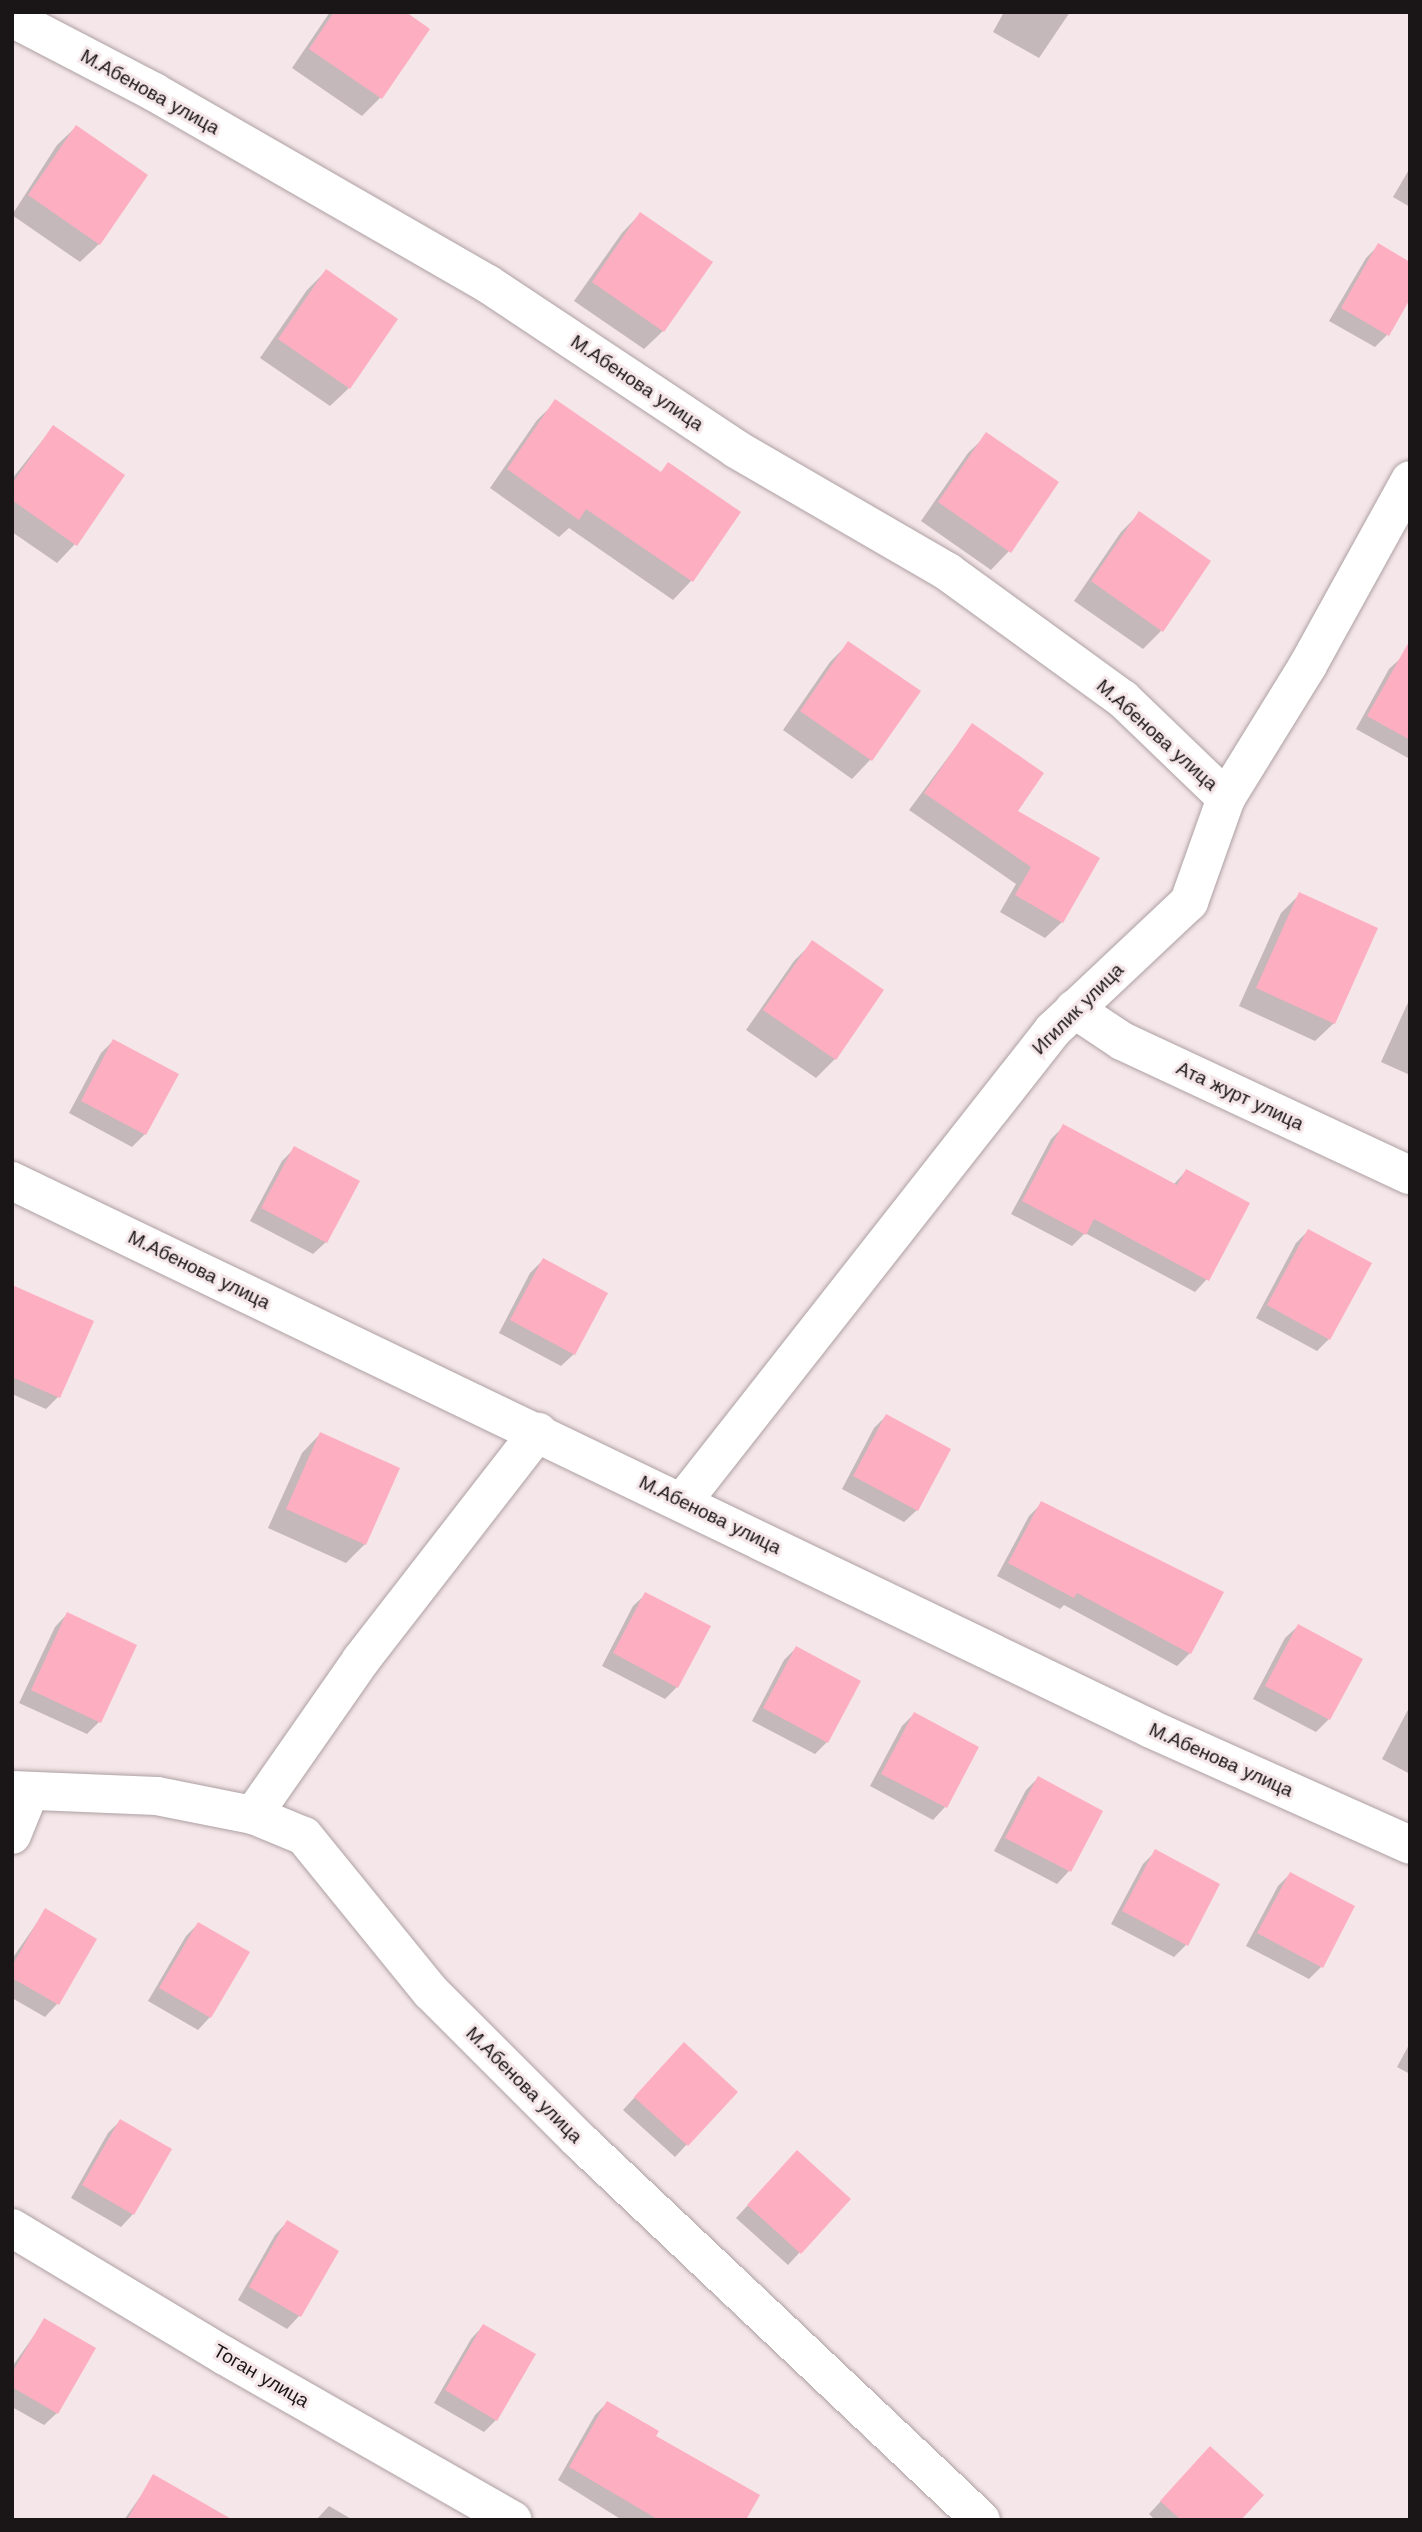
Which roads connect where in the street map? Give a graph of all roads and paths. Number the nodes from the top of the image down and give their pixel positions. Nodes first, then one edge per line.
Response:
1 (12, 18) edge
2 (1410, 480) edge
3 (1401, 518) edge
4 (1226, 798) junction
5 (1074, 1009) junction
6 (1410, 1175) edge
7 (12, 1181) edge
8 (538, 1432) junction
9 (682, 1501) junction
10 (21, 1791) edge
11 (253, 1815) junction
12 (12, 1835) edge
13 (1410, 1845) edge
14 (12, 2228) edge
15 (513, 2520) edge
16 (981, 2520) edge

1 - 4 street, М.Абенова улица
2 - 3 street, Игилик улица
3 - 4 street, Игилик улица
4 - 5 street, Игилик улица
5 - 6 street, Ата журт улица
5 - 9 street, Игилик улица
7 - 8 street, М.Абенова улица
8 - 9 street, М.Абенова улица
8 - 11 street
9 - 13 street, М.Абенова улица
10 - 11 street, М.Абенова улица
10 - 12 street
11 - 16 street, М.Абенова улица
14 - 15 street, Тоган улица

